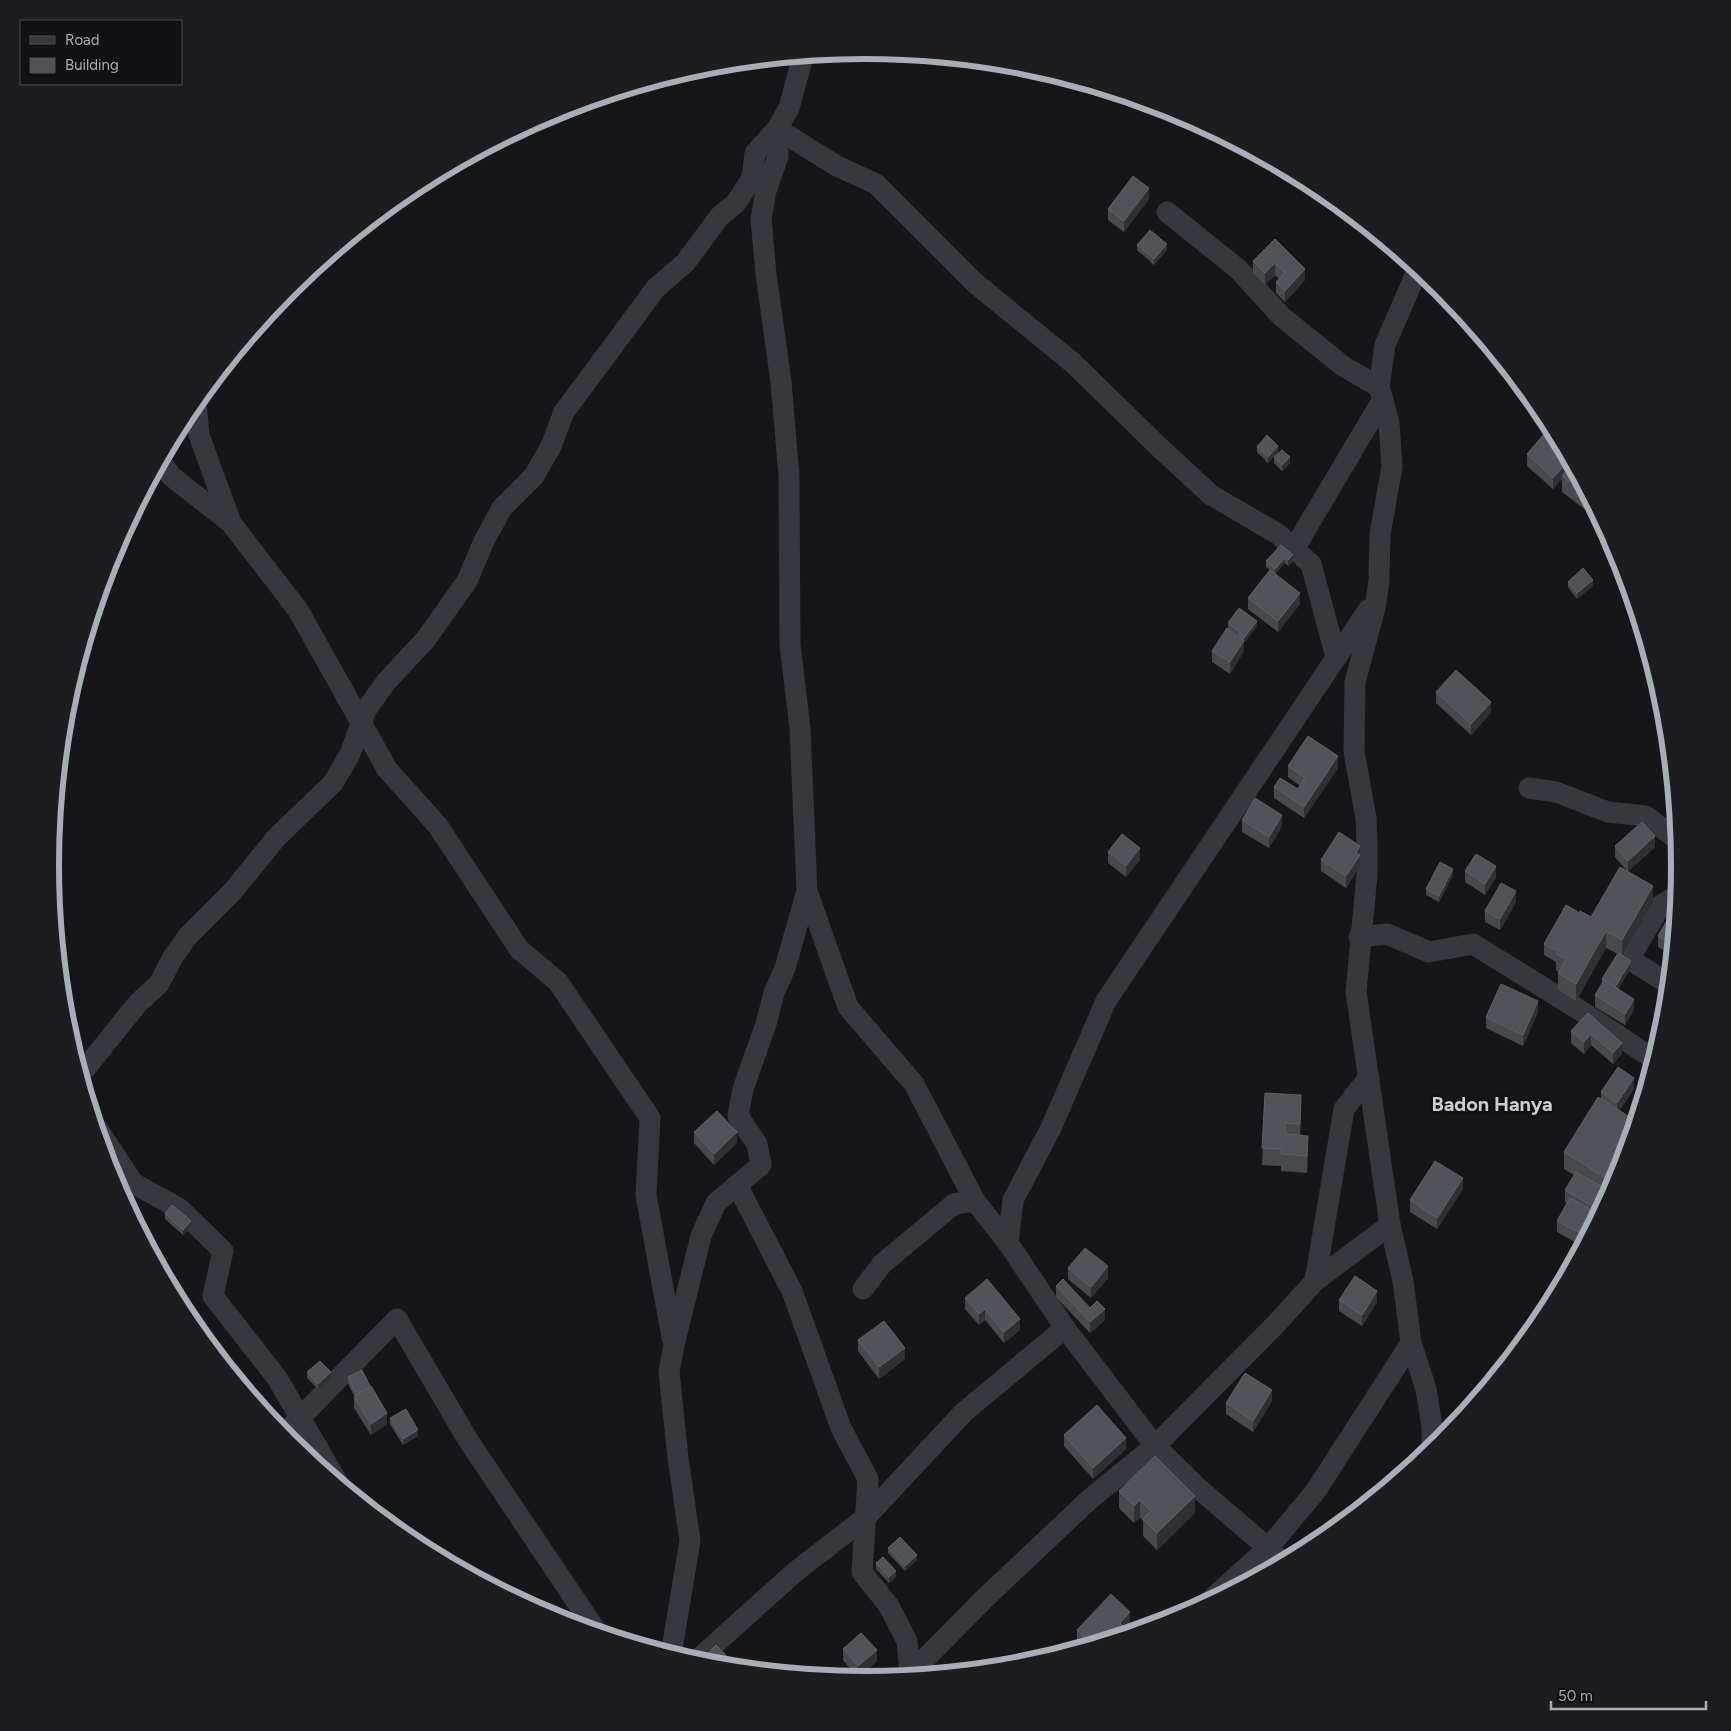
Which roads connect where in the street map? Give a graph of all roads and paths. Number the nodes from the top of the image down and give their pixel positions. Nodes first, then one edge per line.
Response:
1 (801, 61) edge
2 (777, 129) junction
3 (1167, 212) dead end
4 (1415, 276) edge
5 (1381, 393) junction
6 (197, 414) edge
7 (164, 467) edge
8 (231, 523) junction
9 (1294, 549) junction
10 (1377, 595) junction
11 (1336, 657) junction
12 (361, 723) junction
13 (1529, 788) dead end
14 (1671, 836) edge
15 (807, 891) junction
16 (1671, 899) edge
17 (1359, 937) junction
18 (1664, 981) edge
19 (1649, 1056) edge
20 (85, 1069) edge
21 (1369, 1077) junction
22 (111, 1149) edge
23 (737, 1185) junction
24 (975, 1201) junction
25 (1390, 1225) junction
26 (1008, 1243) junction
27 (1315, 1281) junction
28 (863, 1289) dead end
29 (1065, 1328) junction
30 (1411, 1343) junction
31 (674, 1345) junction
32 (300, 1417) junction
33 (289, 1429) edge
34 (1432, 1440) edge
35 (1155, 1446) junction
36 (329, 1467) edge
37 (865, 1518) junction
38 (1275, 1556) edge
39 (1246, 1576) edge
40 (591, 1624) edge
41 (672, 1649) edge
42 (702, 1656) edge
43 (909, 1671) edge
44 (913, 1671) edge

1 - 2 street
2 - 9 street
2 - 12 street
2 - 15 street
3 - 5 street
4 - 5 street
5 - 9 street
5 - 10 street
6 - 8 street
7 - 8 street
8 - 12 street
9 - 11 street
10 - 11 street
10 - 17 street
11 - 26 street
12 - 20 street
12 - 31 street
13 - 14 street
15 - 23 street
15 - 24 street
16 - 18 street
17 - 19 street
17 - 21 street
21 - 25 street
21 - 27 street
22 - 32 street
23 - 31 street
23 - 37 street
24 - 26 street
24 - 28 street
25 - 27 street
25 - 30 street
26 - 29 street
27 - 35 street
29 - 35 street
29 - 37 street
30 - 34 street
30 - 38 street
31 - 41 street
32 - 33 street
32 - 36 street
32 - 40 street
35 - 38 street
35 - 44 street
37 - 42 street
37 - 43 street
38 - 39 street

